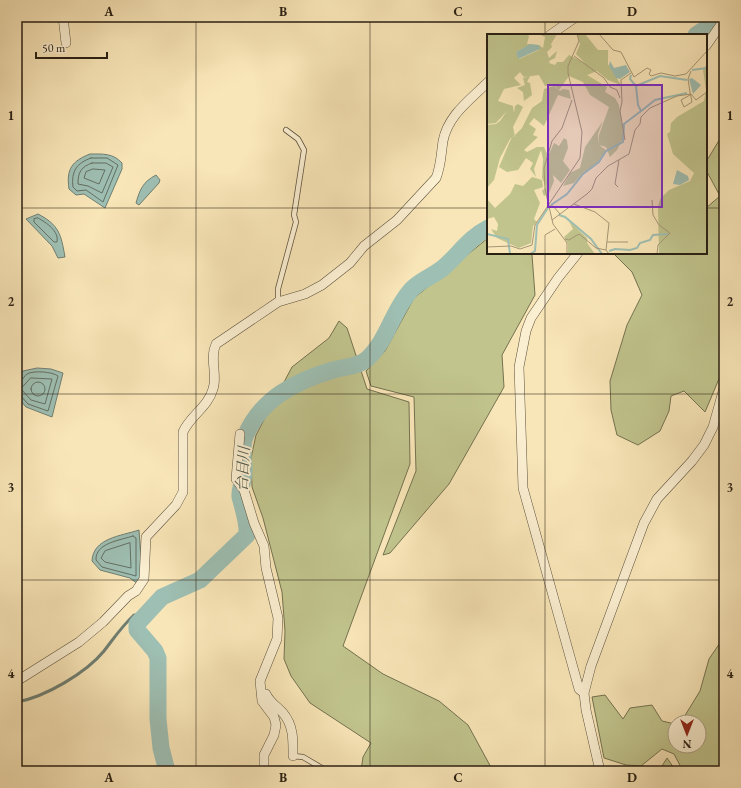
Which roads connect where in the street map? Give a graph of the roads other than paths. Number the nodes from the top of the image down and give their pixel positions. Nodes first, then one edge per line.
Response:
1 (63, 17) edge
2 (574, 18) edge
3 (724, 20) edge
4 (551, 34) edge
5 (66, 43) dead end
6 (707, 45) edge
7 (487, 83) edge
8 (286, 130) dead end
9 (577, 254) edge
10 (278, 302) junction
11 (724, 388) edge
12 (240, 434) dead end
13 (265, 669) junction
14 (17, 681) edge
15 (584, 693) junction
16 (294, 756) joint
17 (262, 771) edge
18 (327, 771) edge
19 (600, 771) edge

1 - 5 street
2 - 4 street
3 - 6 street
7 - 10 street
8 - 10 lane
9 - 15 street
10 - 14 street
11 - 15 street
12 - 13 street
13 - 16 street
13 - 17 street
15 - 19 street
16 - 18 lane

